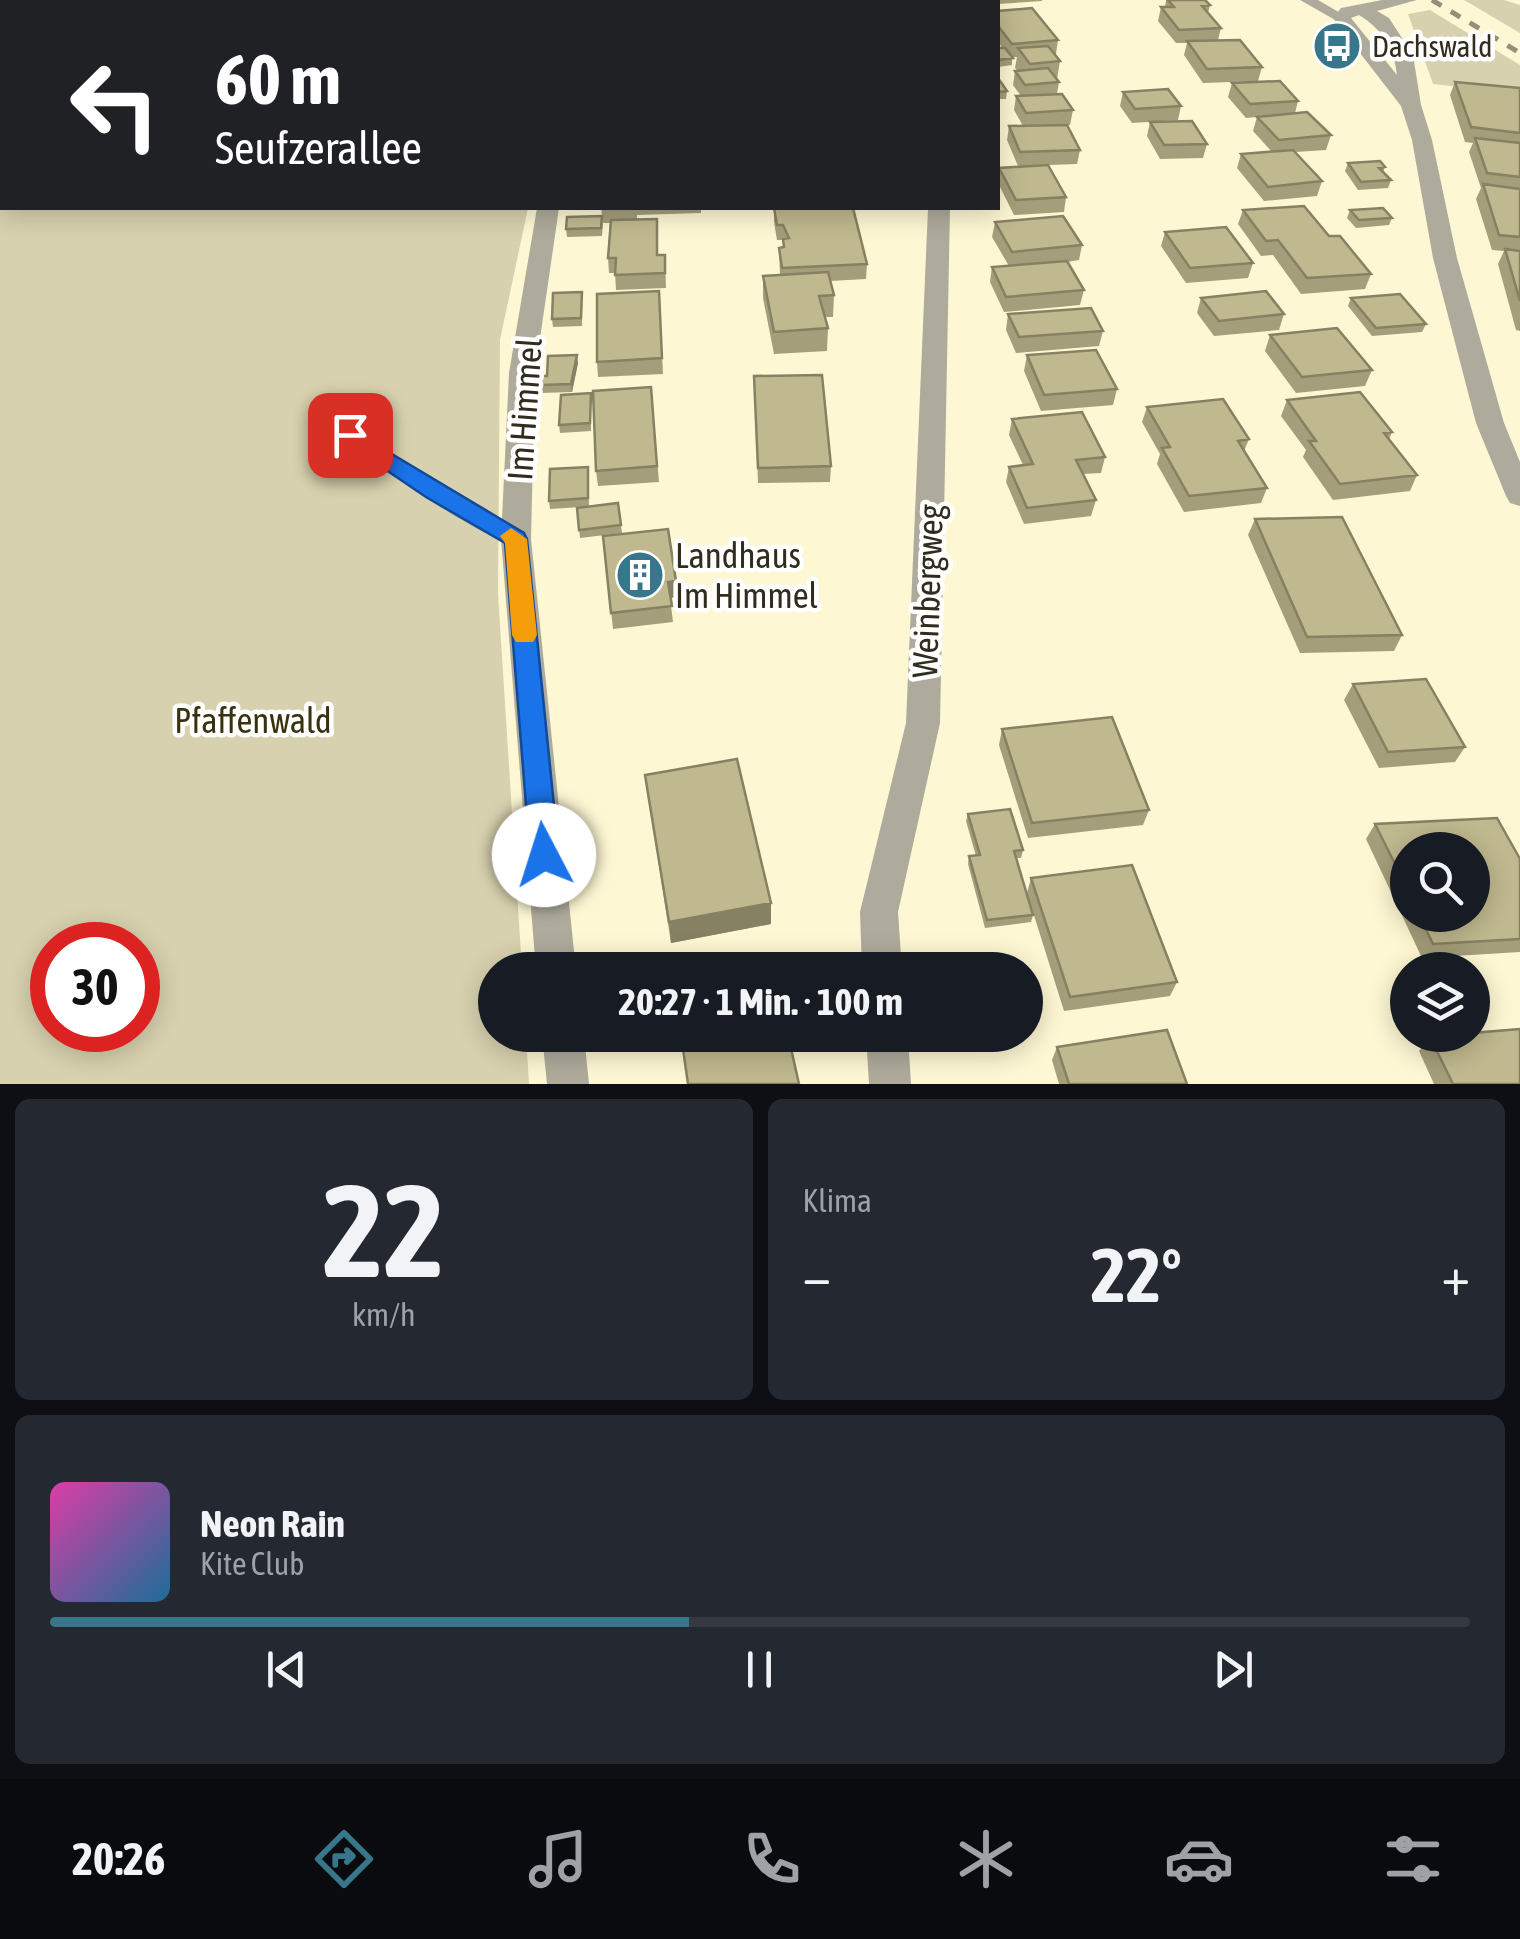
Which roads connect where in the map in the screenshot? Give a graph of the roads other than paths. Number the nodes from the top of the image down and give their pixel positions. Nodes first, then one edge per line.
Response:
1 (1307, 0) edge
2 (1408, 0) edge
3 (1375, 4) edge
4 (1342, 18) junction
5 (1411, 105) junction
6 (548, 210) edge
7 (939, 210) edge
8 (350, 435) dead end
9 (1520, 496) edge
10 (516, 539) junction
11 (554, 952) edge
12 (881, 952) edge
13 (565, 1052) edge
14 (887, 1052) edge
15 (568, 1084) edge
16 (890, 1084) edge

1 - 4 lane
2 - 3 street
3 - 4 street
3 - 5 street
4 - 5 street
5 - 9 street
6 - 10 street, Im Himmel
7 - 12 street, Weinbergweg
8 - 10 lane
10 - 11 street, Im Himmel
13 - 15 street
14 - 16 street

